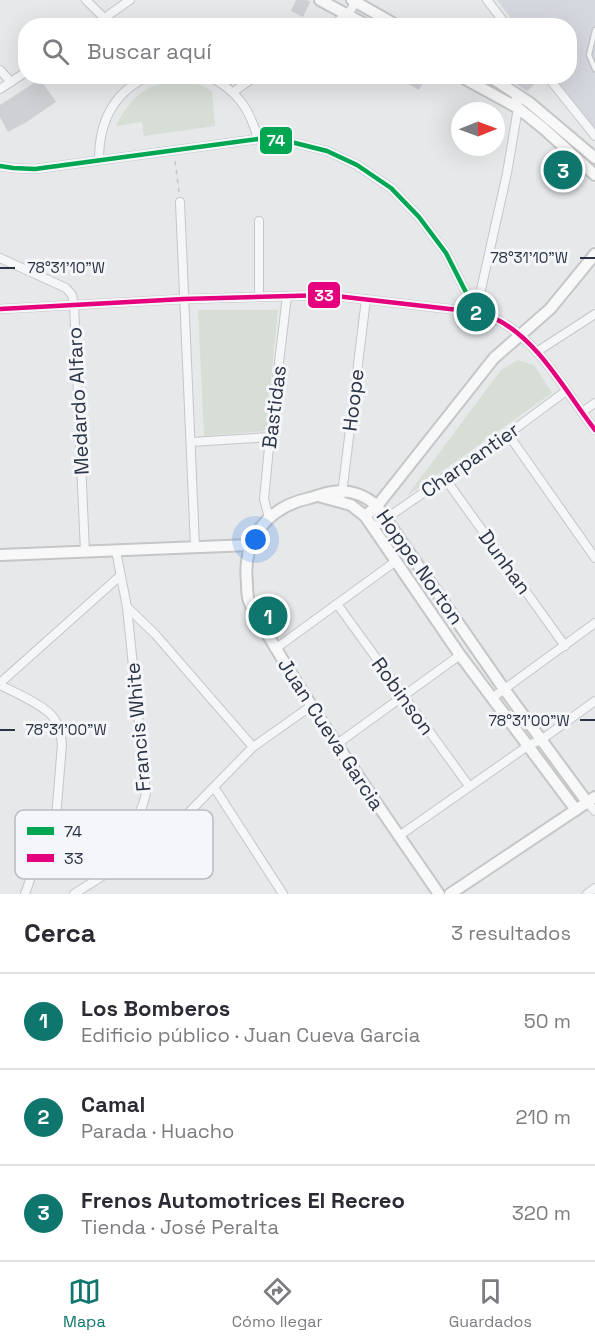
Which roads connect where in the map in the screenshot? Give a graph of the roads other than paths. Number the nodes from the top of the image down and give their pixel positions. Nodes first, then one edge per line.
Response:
1 (86, 0) edge
2 (130, 0) edge
3 (320, 0) edge
4 (487, 0) edge
5 (354, 1) edge
6 (348, 14) junction
7 (102, 18) edge
8 (110, 18) edge
9 (342, 18) edge
10 (355, 18) edge
11 (384, 18) edge
12 (501, 18) edge
13 (595, 30) edge
14 (595, 69) edge
15 (0, 70) edge
16 (18, 78) edge
17 (12, 82) junction
18 (132, 84) edge
19 (223, 84) edge
20 (244, 84) edge
21 (474, 84) edge
22 (501, 84) edge
23 (553, 84) edge
24 (0, 89) edge
25 (233, 92) junction
26 (515, 93) junction
27 (518, 108) junction
28 (595, 136) edge
29 (258, 139) junction
30 (595, 158) edge
31 (99, 160) junction
32 (0, 166) edge
33 (595, 176) edge
34 (180, 202) road end
35 (259, 221) dead end
36 (595, 254) edge
37 (0, 258) edge
38 (287, 296) junction
39 (259, 297) junction
40 (184, 299) junction
41 (366, 299) junction
42 (74, 305) junction
43 (0, 309) edge
44 (476, 312) junction
45 (595, 314) edge
46 (520, 334) junction
47 (538, 351) junction
48 (566, 391) junction
49 (595, 403) edge
50 (582, 412) junction
51 (595, 430) edge
52 (508, 434) junction
53 (270, 437) junction
54 (191, 442) junction
55 (444, 477) junction
56 (318, 496) joint
57 (342, 496) junction
58 (377, 506) junction
59 (365, 516) junction
60 (269, 518) junction
61 (387, 519) junction
62 (374, 527) junction
63 (250, 545) junction
64 (195, 546) junction
65 (116, 551) junction
66 (85, 552) junction
67 (0, 555) edge
68 (595, 558) edge
69 (396, 561) junction
70 (120, 576) junction
71 (337, 604) junction
72 (127, 607) junction
73 (595, 623) edge
74 (565, 646) junction
75 (275, 649) junction
76 (460, 655) junction
77 (0, 684) edge
78 (504, 689) junction
79 (403, 696) junction
80 (492, 698) junction
81 (595, 701) edge
82 (311, 706) junction
83 (541, 740) junction
84 (337, 744) junction
85 (529, 745) junction
86 (253, 747) junction
87 (469, 786) junction
88 (214, 788) junction
89 (591, 799) edge
90 (57, 810) edge
91 (141, 810) edge
92 (192, 810) edge
93 (576, 810) junction
94 (595, 811) edge
95 (399, 836) junction
96 (31, 879) edge
97 (98, 879) edge
98 (595, 888) edge
99 (26, 894) edge
100 (74, 894) edge
101 (283, 894) edge
102 (440, 894) edge
103 (450, 894) edge
104 (587, 894) edge

1 - 7 street
2 - 8 street
3 - 6 street
4 - 12 street
5 - 6 street
5 - 11 street
6 - 9 street
6 - 10 street
13 - 14 lane
15 - 17 street
16 - 17 street
17 - 24 street
18 - 31 street
19 - 25 street
20 - 25 street
21 - 27 street
22 - 26 street
23 - 28 street
25 - 29 street
26 - 27 street
26 - 30 street
27 - 33 street
27 - 44 street
29 - 31 street
29 - 44 street
31 - 32 street
34 - 40 street
35 - 39 street
36 - 46 street
37 - 42 street, Medardo Alfaro
38 - 39 street
38 - 41 street
38 - 53 street, Bastidas
39 - 40 street
40 - 42 street
40 - 54 street
41 - 44 street
41 - 57 street, Hoope
42 - 43 street
42 - 66 street, Medardo Alfaro
44 - 46 street
45 - 47 street
46 - 47 street
46 - 58 street
47 - 48 street
48 - 50 street
48 - 52 street, Charpantier
49 - 50 street
50 - 51 street
52 - 55 street, Charpantier
52 - 68 street
53 - 54 street
53 - 60 street, Bastidas
54 - 64 street
55 - 61 street, Charpantier
55 - 74 street, Dunhan
56 - 57 street, Hoppe Norton
56 - 60 street, Juan Cueva Garcia
57 - 58 street, Hoppe Norton
57 - 59 street, Hoppe Norton
58 - 59 street
58 - 61 street, Hoppe Norton
59 - 62 street, Hoppe Norton
60 - 63 street, Juan Cueva Garcia
61 - 62 street, Charpantier
61 - 78 street, Hoppe Norton
62 - 69 street, Hoppe Norton
63 - 64 street
63 - 75 street, Juan Cueva Garcia
64 - 65 street
65 - 66 street
65 - 70 street, Francis White
66 - 67 street
69 - 71 street
69 - 76 street, Hoppe Norton
70 - 72 street, Francis White
70 - 77 street
71 - 75 street
71 - 79 street, Robinson
72 - 86 street
72 - 91 street, Francis White
73 - 74 street
74 - 78 street
75 - 82 street, Juan Cueva Garcia
76 - 79 street
76 - 80 street, Hoppe Norton
77 - 90 street
78 - 80 street
78 - 83 street, Hoppe Norton
79 - 84 street
79 - 87 street, Robinson
80 - 85 street, Hoppe Norton
81 - 83 street
82 - 84 street, Juan Cueva Garcia
82 - 86 street
83 - 85 street
83 - 89 street, Hoppe Norton
84 - 95 street, Juan Cueva Garcia
85 - 87 street
85 - 93 street, Hoppe Norton
86 - 88 street
87 - 95 street
88 - 92 street
88 - 101 street
89 - 93 street
89 - 94 street, Hoppe Norton
93 - 103 street
95 - 102 street, Juan Cueva Garcia
96 - 99 street
97 - 100 street
98 - 104 street

